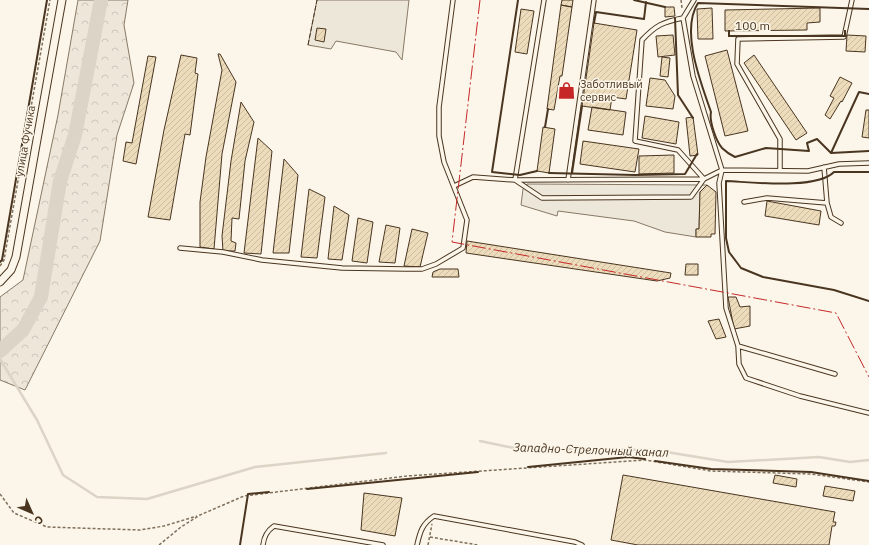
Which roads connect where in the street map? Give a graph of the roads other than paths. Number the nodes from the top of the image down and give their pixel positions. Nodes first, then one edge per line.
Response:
1 (62, 0) edge
2 (453, 0) edge
3 (544, 0) edge
4 (594, 0) edge
5 (694, 0) edge
6 (852, 0) edge
7 (683, 18) junction
8 (869, 163) edge
9 (824, 167) junction
10 (722, 170) junction
11 (780, 170) junction
12 (704, 179) junction
13 (515, 180) junction
14 (568, 180) junction
15 (454, 186) junction
16 (744, 202) dead end
17 (827, 203) junction
18 (841, 223) dead end
19 (180, 248) dead end
20 (0, 282) edge
21 (738, 346) junction
22 (834, 374) dead end
23 (869, 413) edge
24 (263, 545) edge
25 (383, 545) edge
26 (417, 545) edge
27 (582, 545) edge

1 - 20 street, улица Фучика
2 - 15 lane
3 - 13 lane
4 - 14 lane
5 - 7 lane
6 - 11 lane
7 - 10 lane
7 - 12 lane
8 - 9 lane
9 - 11 lane
9 - 17 lane
10 - 11 lane
10 - 12 lane
10 - 21 lane
12 - 13 lane
12 - 14 lane
13 - 14 lane
13 - 15 lane
15 - 19 lane
16 - 17 lane
17 - 18 lane
21 - 22 lane
21 - 23 lane
24 - 25 lane
26 - 27 lane

